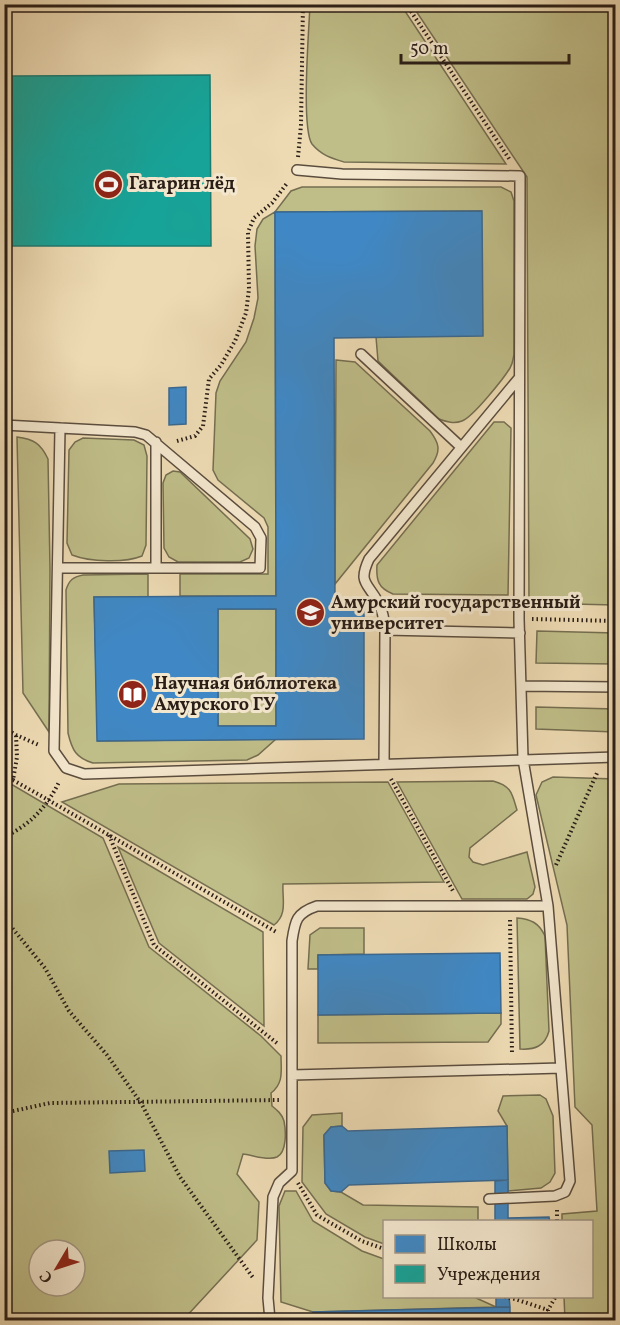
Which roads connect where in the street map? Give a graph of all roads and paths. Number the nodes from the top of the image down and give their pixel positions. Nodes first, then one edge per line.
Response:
1 (303, 4) edge
2 (406, 4) edge
3 (297, 170) junction
4 (520, 176) junction
5 (361, 354) dead end
6 (519, 378) junction
7 (4, 425) edge
8 (60, 428) junction
9 (156, 442) junction
10 (461, 447) junction
11 (58, 568) junction
12 (156, 568) junction
13 (519, 619) junction
14 (615, 621) edge
15 (385, 630) junction
16 (520, 633) junction
17 (521, 686) junction
18 (615, 687) edge
19 (4, 728) edge
20 (16, 735) junction
21 (54, 751) junction
22 (604, 757) junction
23 (615, 757) edge
24 (523, 759) junction
25 (384, 764) junction
26 (66, 768) junction
27 (4, 774) edge
28 (4, 780) edge
29 (13, 780) junction
30 (50, 801) junction
31 (109, 834) junction
32 (4, 837) edge
33 (546, 889) junction
34 (548, 906) junction
35 (462, 907) junction
36 (509, 907) junction
37 (4, 918) edge
38 (292, 941) junction
39 (292, 1055) junction
40 (561, 1068) junction
41 (512, 1070) junction
42 (292, 1075) junction
43 (292, 1099) junction
44 (141, 1103) junction
45 (4, 1113) edge
46 (292, 1172) junction
47 (489, 1198) dead end
48 (383, 1249) edge
49 (267, 1298) junction
50 (507, 1298) edge
51 (555, 1298) edge
52 (548, 1310) junction
53 (270, 1320) edge
54 (548, 1320) edge

1 - 3 path
2 - 4 path
3 - 4 lane
3 - 9 path
4 - 6 lane
5 - 10 lane
6 - 10 lane
6 - 13 lane
7 - 8 lane
8 - 9 lane
8 - 11 lane
9 - 12 lane
9 - 12 lane
10 - 15 lane
11 - 12 lane
11 - 21 lane
13 - 14 path
13 - 16 lane
15 - 16 lane
15 - 25 lane
16 - 17 lane
17 - 18 lane
17 - 24 lane
19 - 20 path
20 - 21 path
20 - 29 path
21 - 26 lane
22 - 23 lane
22 - 24 lane
22 - 33 path
24 - 25 lane
24 - 33 lane
25 - 26 lane
25 - 35 path
26 - 30 path
27 - 29 path
28 - 29 path
29 - 30 path
30 - 31 path
30 - 32 path
31 - 38 path
31 - 39 path
33 - 34 lane
34 - 36 lane
34 - 40 lane
35 - 36 lane
35 - 38 lane
36 - 41 path
37 - 44 path
38 - 39 lane
39 - 42 lane
40 - 41 lane
40 - 47 lane
41 - 42 lane
42 - 43 lane
43 - 44 path
43 - 46 lane
44 - 45 path
44 - 49 path
46 - 48 path
46 - 49 lane
49 - 53 lane
50 - 52 path
51 - 52 path
52 - 54 path

